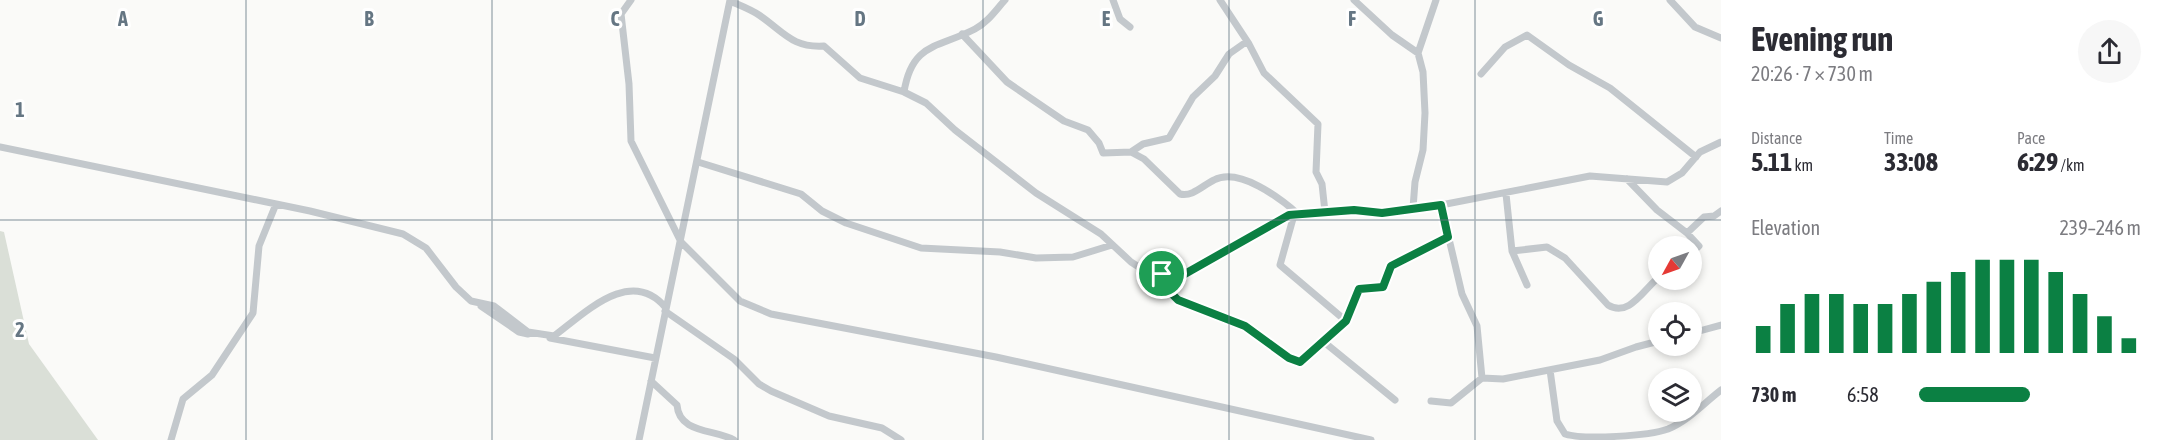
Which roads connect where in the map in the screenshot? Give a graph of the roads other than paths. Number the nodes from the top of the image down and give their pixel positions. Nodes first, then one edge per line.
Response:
1 (631, 0) edge
2 (730, 0) edge
3 (1005, 0) edge
4 (1113, 0) edge
5 (1220, 0) edge
6 (1354, 0) edge
7 (1436, 0) edge
8 (1670, 0) edge
9 (1130, 27) dead end
10 (962, 34) junction
11 (1721, 38) edge
12 (1246, 42) junction
13 (1418, 53) junction
14 (1481, 74) dead end
15 (904, 92) junction
16 (1721, 142) edge
17 (0, 147) edge
18 (1131, 152) junction
19 (1696, 157) junction
20 (698, 162) junction
21 (1627, 179) junction
22 (1506, 194) junction
23 (276, 204) junction
24 (1441, 205) junction
25 (1413, 208) junction
26 (1721, 211) edge
27 (1325, 212) junction
28 (1296, 214) junction
29 (1687, 233) junction
30 (1690, 236) edge
31 (1448, 237) junction
32 (681, 242) junction
33 (1112, 245) junction
34 (1512, 251) junction
35 (1162, 274) junction
36 (1527, 285) dead end
37 (1648, 289) edge
38 (479, 304) junction
39 (666, 310) junction
40 (1346, 321) junction
41 (1721, 325) edge
42 (1702, 330) edge
43 (1324, 342) junction
44 (1648, 343) edge
45 (656, 358) junction
46 (1550, 370) junction
47 (1482, 378) junction
48 (651, 381) junction
49 (1721, 390) edge
50 (1395, 400) dead end
51 (1431, 401) dead end
52 (171, 440) edge
53 (639, 440) edge
54 (734, 440) edge
55 (901, 440) edge
56 (1371, 440) edge

1 - 32 street
2 - 15 street
2 - 20 street
3 - 10 street
4 - 9 street
5 - 12 street
6 - 13 street
7 - 13 street
8 - 11 street
10 - 15 street
10 - 18 street
12 - 18 street
12 - 27 street
13 - 25 street
14 - 19 street
15 - 33 street
16 - 19 street
17 - 23 street
18 - 28 street
19 - 21 street
20 - 32 street
20 - 33 street
21 - 22 street
21 - 29 street
22 - 24 street
22 - 34 street
23 - 38 street
23 - 52 street
24 - 25 street
24 - 31 street
25 - 27 street
26 - 29 street
27 - 28 street
28 - 35 street
28 - 40 street
29 - 30 street
31 - 40 street
31 - 47 street
32 - 39 street
32 - 56 street
33 - 35 street
34 - 36 street
34 - 37 street
35 - 43 street
38 - 39 street
38 - 45 street
39 - 45 street
39 - 55 street
40 - 43 street
41 - 42 street
43 - 50 street
44 - 46 street
45 - 48 street
46 - 47 street
46 - 49 street
47 - 51 street
48 - 53 street
48 - 54 street

